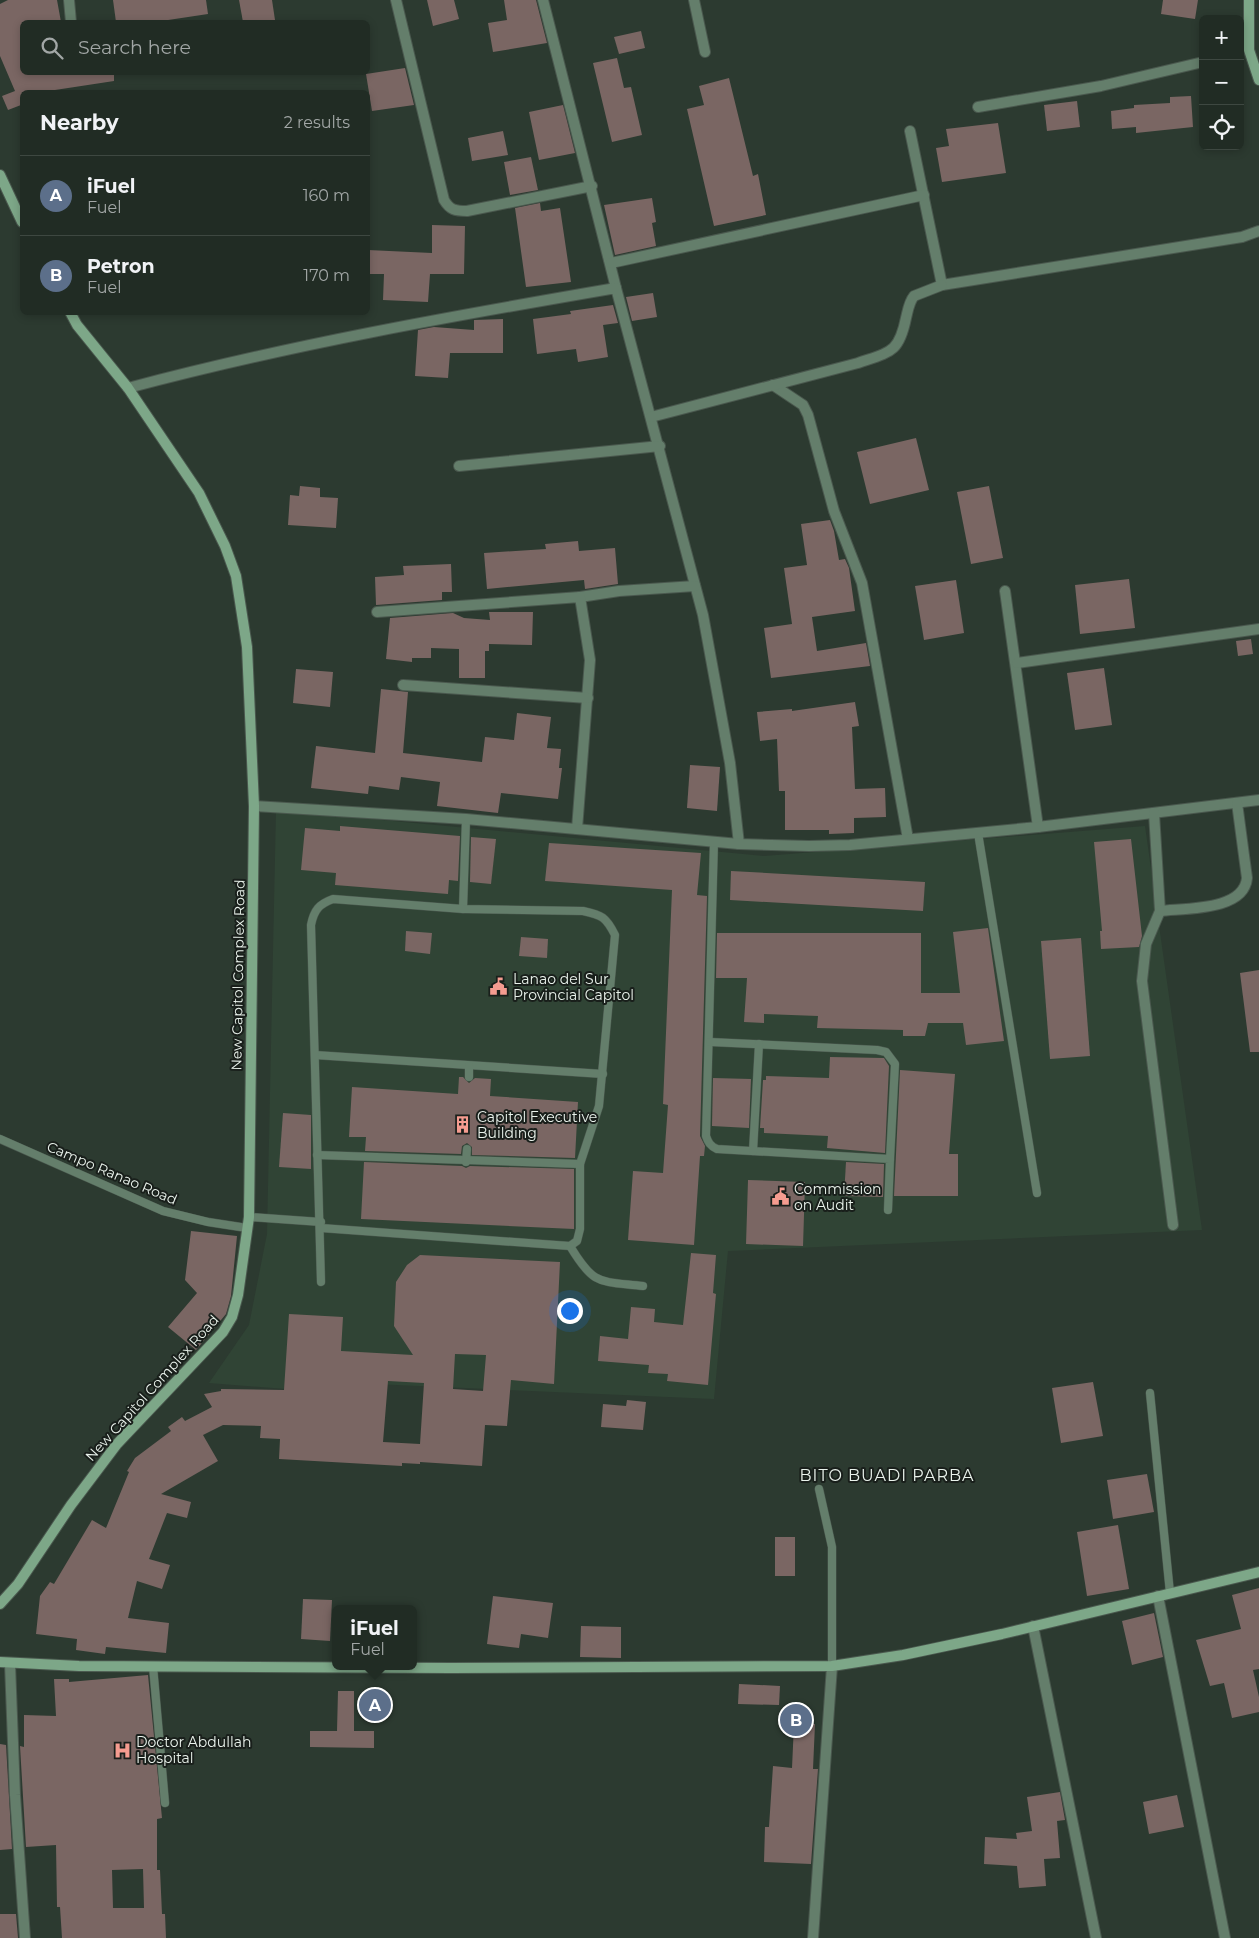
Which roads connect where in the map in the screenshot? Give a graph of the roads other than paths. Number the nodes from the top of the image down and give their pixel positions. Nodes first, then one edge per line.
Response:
1 (69, 0) edge
2 (396, 0) edge
3 (543, 0) edge
4 (694, 0) edge
5 (1250, 0) edge
6 (71, 20) edge
7 (1244, 51) edge
8 (705, 52) dead end
9 (1199, 63) edge
10 (1259, 80) edge
11 (978, 106) dead end
12 (910, 131) dead end
13 (0, 175) edge
14 (592, 186) junction
15 (924, 195) junction
16 (20, 218) edge
17 (1259, 230) edge
18 (610, 263) junction
19 (942, 285) junction
20 (616, 288) junction
21 (72, 315) edge
22 (773, 384) junction
23 (128, 388) junction
24 (651, 417) junction
25 (660, 446) junction
26 (459, 466) dead end
27 (695, 586) junction
28 (1005, 591) dead end
29 (580, 597) junction
30 (377, 612) dead end
31 (1259, 629) edge
32 (1017, 663) junction
33 (403, 685) dead end
34 (588, 698) junction
35 (1259, 800) edge
36 (1237, 803) junction
37 (254, 806) junction
38 (1154, 813) junction
39 (466, 819) junction
40 (1038, 827) junction
41 (577, 829) junction
42 (978, 833) junction
43 (908, 839) junction
44 (714, 841) junction
45 (739, 844) junction
46 (463, 909) junction
47 (1160, 911) junction
48 (710, 1042) junction
49 (759, 1044) junction
50 (315, 1055) junction
51 (469, 1066) junction
52 (603, 1074) junction
53 (469, 1077) dead end
54 (0, 1138) edge
55 (467, 1149) dead end
56 (754, 1151) junction
57 (317, 1155) junction
58 (890, 1159) junction
59 (466, 1162) junction
60 (580, 1164) junction
61 (1037, 1193) dead end
62 (888, 1210) dead end
63 (249, 1217) junction
64 (321, 1225) junction
65 (1173, 1226) dead end
66 (247, 1228) junction
67 (570, 1246) junction
68 (321, 1282) dead end
69 (643, 1286) dead end
70 (1150, 1393) dead end
71 (819, 1488) dead end
72 (1259, 1572) edge
73 (1170, 1593) junction
74 (1158, 1596) junction
75 (0, 1604) edge
76 (1033, 1626) junction
77 (5, 1663) edge
78 (153, 1666) junction
79 (832, 1666) junction
80 (332, 1667) edge
81 (417, 1667) edge
82 (165, 1803) dead end
83 (25, 1938) edge
84 (813, 1938) edge
85 (1096, 1938) edge
86 (1225, 1938) edge

1 - 6 street
2 - 14 street
3 - 14 street
4 - 8 street
5 - 7 main road
7 - 10 main road
9 - 11 street
12 - 15 street
13 - 16 main road
14 - 18 street
15 - 18 street
15 - 19 street
17 - 19 street
18 - 20 street
19 - 22 street
20 - 23 street
20 - 24 street
21 - 23 main road, New Capitol Complex Road
22 - 24 street
22 - 43 street
23 - 37 main road, New Capitol Complex Road
24 - 25 street
25 - 26 street
25 - 27 street
27 - 29 street
27 - 45 street
28 - 32 street
29 - 30 street
29 - 34 street
31 - 32 street
32 - 40 street
33 - 34 street
34 - 41 street
35 - 36 street
36 - 38 street
36 - 47 street
37 - 39 street
37 - 63 main road, New Capitol Complex Road
38 - 40 street
38 - 47 street
39 - 41 street
39 - 46 lane
40 - 42 street
41 - 44 street
42 - 43 street
42 - 61 lane
43 - 45 street
44 - 45 street
44 - 48 lane
46 - 50 lane
46 - 52 lane
47 - 65 street
48 - 49 lane
48 - 56 lane
49 - 56 lane
49 - 58 lane
50 - 51 lane
50 - 57 lane
51 - 52 lane
51 - 53 lane
52 - 60 lane
54 - 66 lane, Campo Ranao Road
55 - 59 lane
56 - 58 lane
57 - 59 lane
57 - 64 lane
58 - 62 lane
59 - 60 lane
60 - 67 lane
63 - 64 lane
63 - 66 main road, New Capitol Complex Road
64 - 67 lane
64 - 68 lane
66 - 75 main road, New Capitol Complex Road
67 - 69 lane
70 - 73 lane
71 - 79 lane
72 - 73 main road
73 - 74 main road
74 - 76 main road
74 - 86 street
76 - 79 main road
76 - 85 street
77 - 78 main road
77 - 83 street
78 - 80 main road
78 - 82 lane
79 - 81 main road
79 - 84 street

